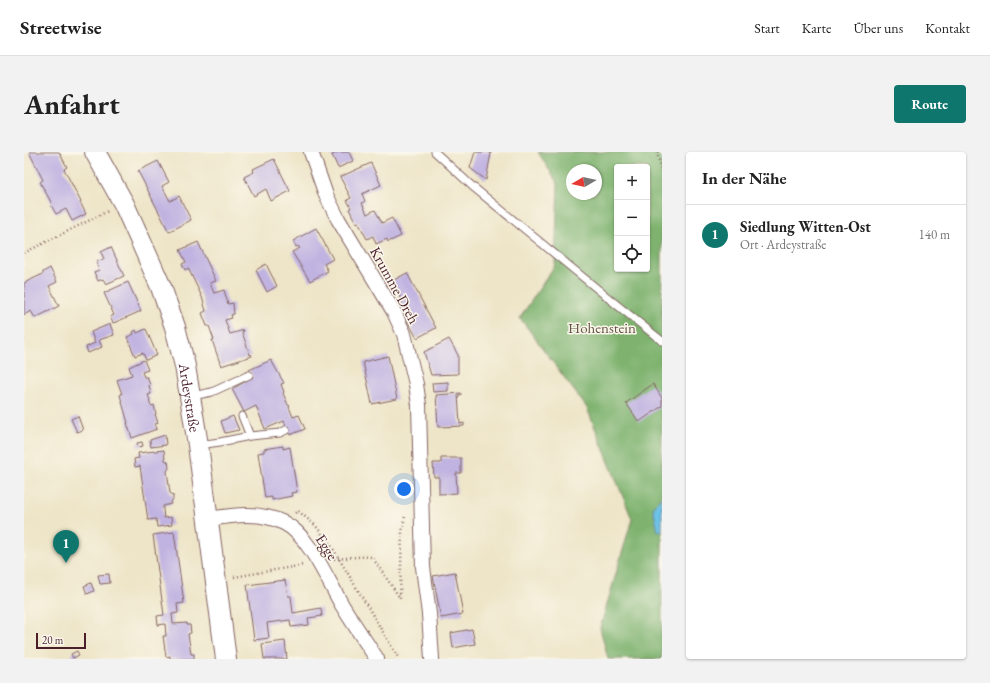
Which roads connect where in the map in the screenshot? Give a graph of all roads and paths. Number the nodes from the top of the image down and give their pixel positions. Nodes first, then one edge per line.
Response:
1 (96, 152) edge
2 (311, 152) edge
3 (435, 152) edge
4 (657, 152) edge
5 (662, 173) edge
6 (124, 204) junction
7 (24, 253) edge
8 (662, 341) edge
9 (248, 375) dead end
10 (190, 396) junction
11 (242, 416) dead end
12 (286, 430) dead end
13 (250, 436) junction
14 (198, 445) junction
15 (405, 516) dead end
16 (208, 519) junction
17 (285, 524) junction
18 (339, 559) junction
19 (318, 561) junction
20 (216, 583) junction
21 (226, 659) edge
22 (377, 659) edge
23 (399, 659) edge
24 (432, 659) edge

1 - 6 main road, Ardeystraße
2 - 24 street, Krumme Dreh
3 - 8 lane
4 - 5 path
6 - 7 path
6 - 10 main road, Ardeystraße
9 - 10 lane
10 - 14 main road, Ardeystraße
11 - 13 lane
12 - 13 lane
13 - 14 lane
14 - 16 main road, Ardeystraße
15 - 18 path
16 - 17 street, Egge
16 - 20 main road, Ardeystraße
17 - 18 path
17 - 19 street, Egge
18 - 19 path
18 - 23 path
19 - 20 path
19 - 22 street, Egge
20 - 21 main road, Ardeystraße

